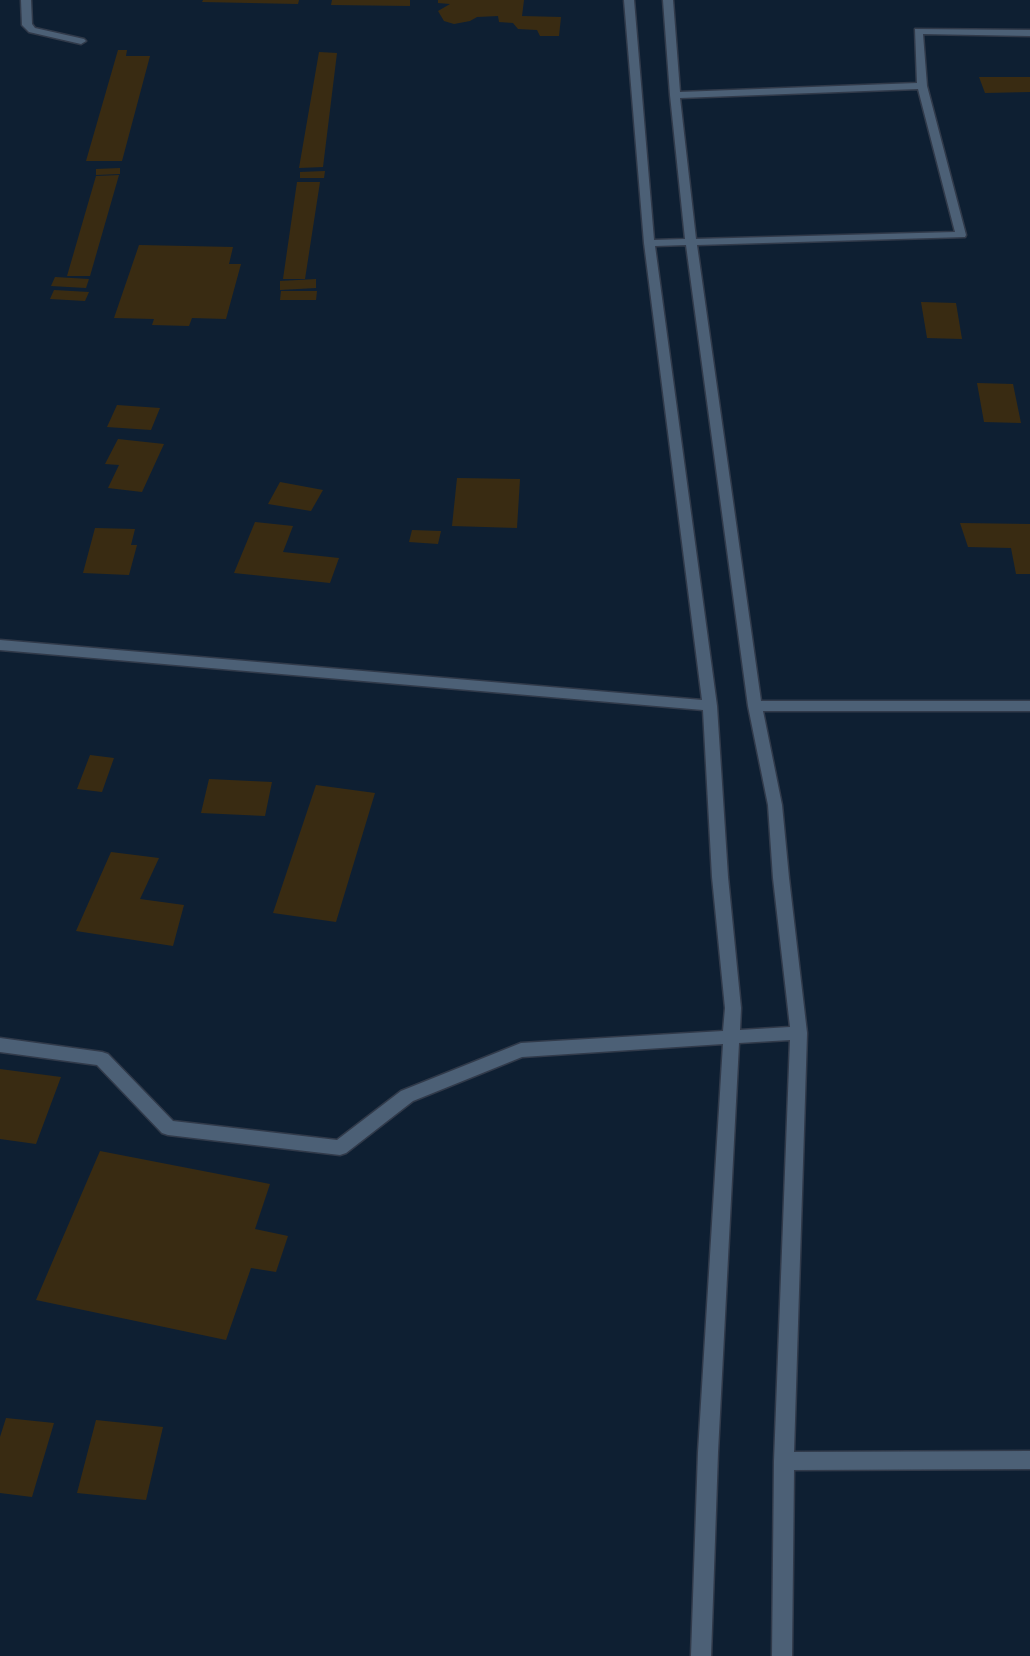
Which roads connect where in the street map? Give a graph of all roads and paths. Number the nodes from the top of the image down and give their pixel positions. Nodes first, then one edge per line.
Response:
1 (26, 0) edge
2 (629, 0) edge
3 (668, 0) edge
4 (1030, 33) edge
5 (81, 41) dead end
6 (922, 86) junction
7 (675, 94) junction
8 (649, 243) junction
9 (691, 243) junction
10 (0, 646) edge
11 (710, 706) junction
12 (755, 706) junction
13 (1030, 706) edge
14 (799, 1033) junction
15 (731, 1037) junction
16 (0, 1045) edge
17 (1030, 1460) edge
18 (784, 1461) junction
19 (701, 1656) edge
20 (782, 1656) edge

1 - 5 street
2 - 8 street
3 - 7 street
4 - 6 street
6 - 7 street
6 - 9 street
7 - 9 street
8 - 9 street
8 - 11 street
9 - 12 street
10 - 11 street
11 - 15 street
12 - 13 street
12 - 14 street
14 - 15 street
14 - 18 street
15 - 16 street
15 - 19 street
17 - 18 street
18 - 20 street

